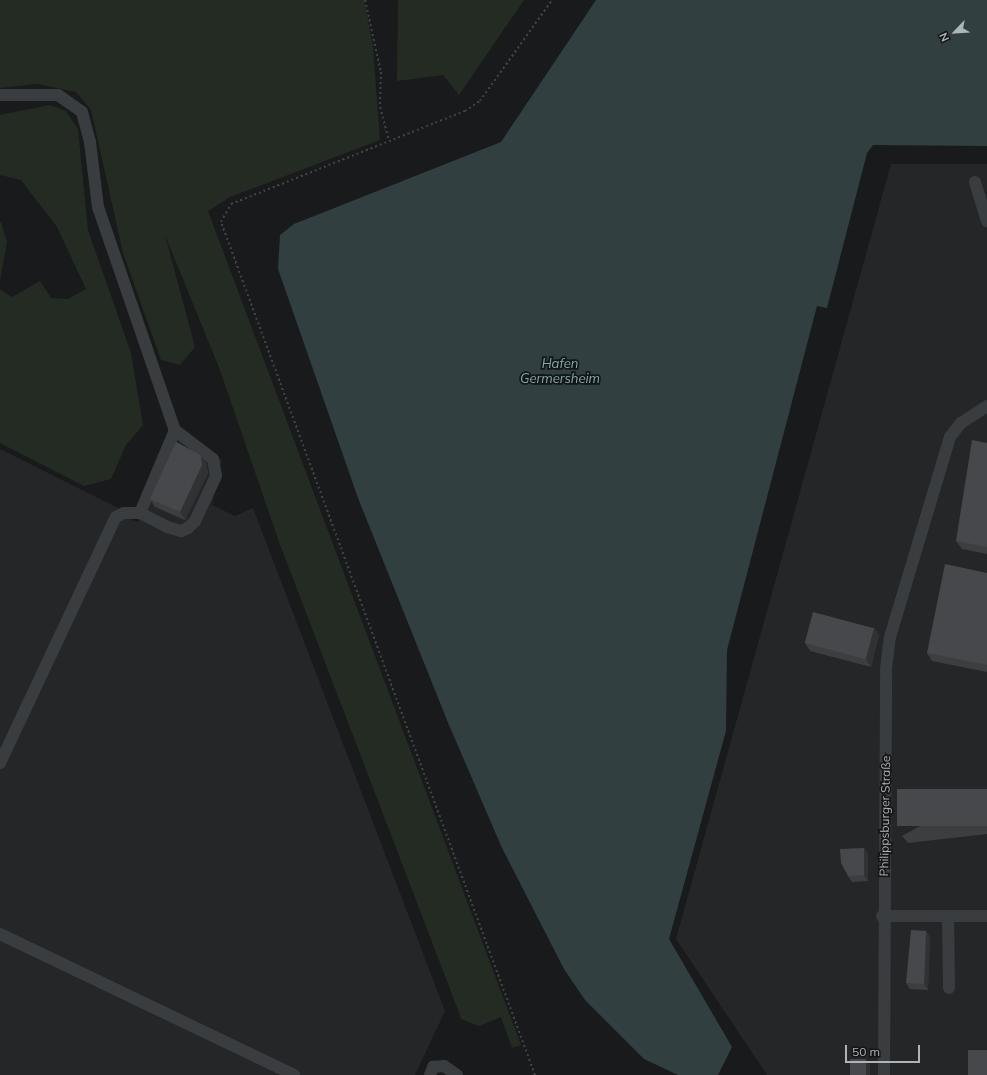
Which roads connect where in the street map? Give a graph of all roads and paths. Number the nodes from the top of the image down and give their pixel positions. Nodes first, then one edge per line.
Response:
1 (365, 0) edge
2 (552, 0) edge
3 (0, 95) edge
4 (389, 140) junction
5 (980, 186) edge
6 (987, 221) edge
7 (987, 406) edge
8 (175, 430) junction
9 (140, 513) junction
10 (0, 763) edge
11 (882, 916) junction
12 (948, 916) junction
13 (987, 916) edge
14 (0, 934) edge
15 (949, 988) dead end
16 (294, 1075) edge
17 (430, 1075) edge
18 (457, 1075) edge
19 (535, 1075) edge
20 (884, 1075) edge

1 - 4 path
2 - 4 path
3 - 8 lane
4 - 19 path
5 - 6 lane
7 - 11 lane, Philippsburger Straße
8 - 9 lane
8 - 9 lane
9 - 10 lane
11 - 12 lane
11 - 20 lane, Philippsburger Straße
12 - 13 lane
12 - 15 lane
14 - 16 lane
17 - 18 lane

